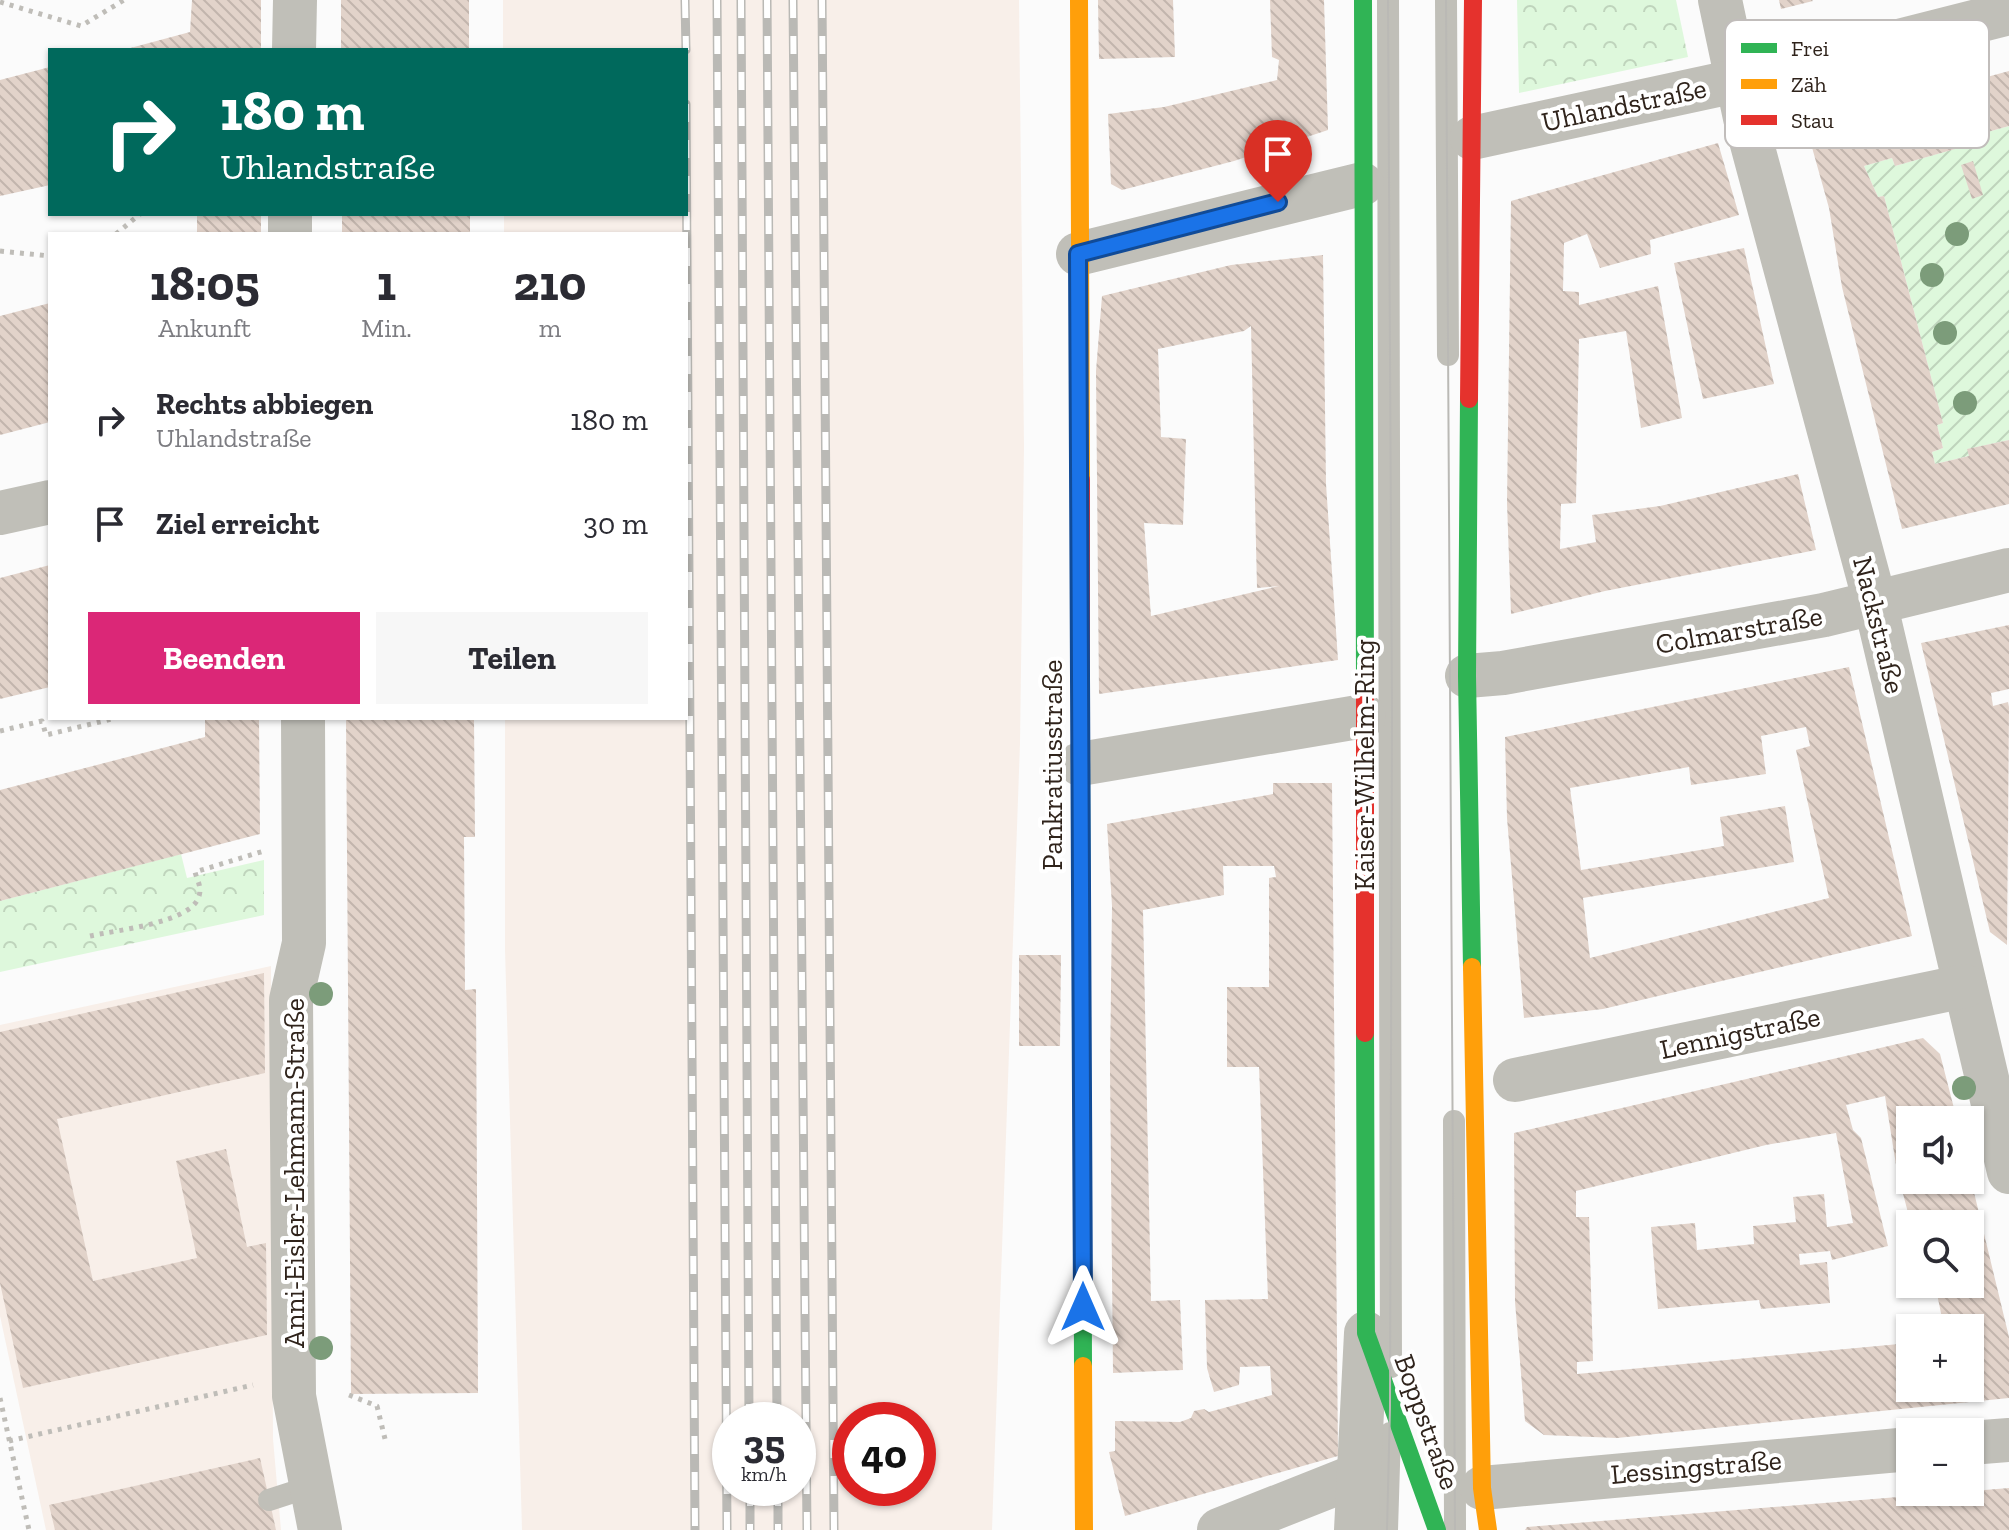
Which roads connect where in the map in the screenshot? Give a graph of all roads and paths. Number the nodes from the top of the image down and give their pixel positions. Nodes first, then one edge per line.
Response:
1 (124, 0) edge
2 (295, 0) edge
3 (1079, 0) edge
4 (1363, 0) edge
5 (1388, 0) edge
6 (1446, 0) edge
7 (1473, 0) edge
8 (1720, 0) edge
9 (0, 2) edge
10 (2009, 13) edge
11 (1981, 20) edge
12 (1725, 24) edge
13 (294, 48) edge
14 (1725, 84) edge
15 (1472, 138) junction
16 (1755, 148) edge
17 (1362, 184) junction
18 (138, 216) edge
19 (118, 232) edge
20 (0, 251) edge
21 (1078, 254) junction
22 (48, 256) edge
23 (48, 502) edge
24 (0, 513) edge
25 (2009, 570) edge
26 (1875, 602) junction
27 (1467, 676) junction
28 (1364, 716) junction
29 (108, 720) edge
30 (303, 720) edge
31 (0, 731) edge
32 (1080, 764) junction
33 (274, 847) dead end
34 (90, 936) dead end
35 (1965, 986) junction
36 (1992, 1031) edge
37 (1496, 1084) junction
38 (2009, 1172) edge
39 (1366, 1333) junction
40 (262, 1382) dead end
41 (349, 1395) dead end
42 (0, 1398) edge
43 (1390, 1408) junction
44 (2009, 1440) edge
45 (9, 1441) junction
46 (1984, 1442) edge
47 (386, 1443) dead end
48 (1896, 1451) edge
49 (1358, 1475) junction
50 (312, 1486) junction
51 (269, 1500) dead end
52 (1485, 1509) edge
53 (29, 1530) edge
54 (320, 1530) edge
55 (1084, 1530) edge
56 (1219, 1530) edge
57 (1356, 1530) edge
58 (1387, 1530) edge
59 (1437, 1530) edge
60 (1455, 1530) edge

1 - 9 path
2 - 13 street
3 - 21 street, Pankratiusstraße
4 - 17 street, Kaiser-Wilhelm-Ring
5 - 43 lane, Kaiser-Wilhelm-Ring
6 - 60 lane
7 - 15 street
8 - 12 street, Nackstraße
10 - 11 street, Uhlandstraße
14 - 15 street, Uhlandstraße
15 - 27 street
16 - 26 street, Nackstraße
17 - 21 street
17 - 28 street, Kaiser-Wilhelm-Ring
18 - 19 path
20 - 22 path
21 - 32 street, Pankratiusstraße
23 - 24 street
25 - 26 street, Colmarstraße
26 - 27 street, Colmarstraße
26 - 35 street, Nackstraße
27 - 37 street
28 - 32 street
28 - 39 street, Kaiser-Wilhelm-Ring
29 - 31 path
30 - 50 street, Anni-Eisler-Lehmann-Straße
32 - 55 street, Pankratiusstraße
33 - 34 path
35 - 36 street, Nackstraße
35 - 37 street, Lennigstraße
36 - 38 street, Nackstraße
37 - 52 street
39 - 43 street, Boppstraße
39 - 49 street, Kaiser-Wilhelm-Ring
40 - 45 path
41 - 47 path
42 - 45 path
43 - 58 lane, Kaiser-Wilhelm-Ring
43 - 59 street, Boppstraße
44 - 46 street
45 - 53 path
48 - 52 street, Lessingstraße
49 - 56 street
49 - 57 street, Kaiser-Wilhelm-Ring
50 - 51 lane
50 - 54 street, Anni-Eisler-Lehmann-Straße

